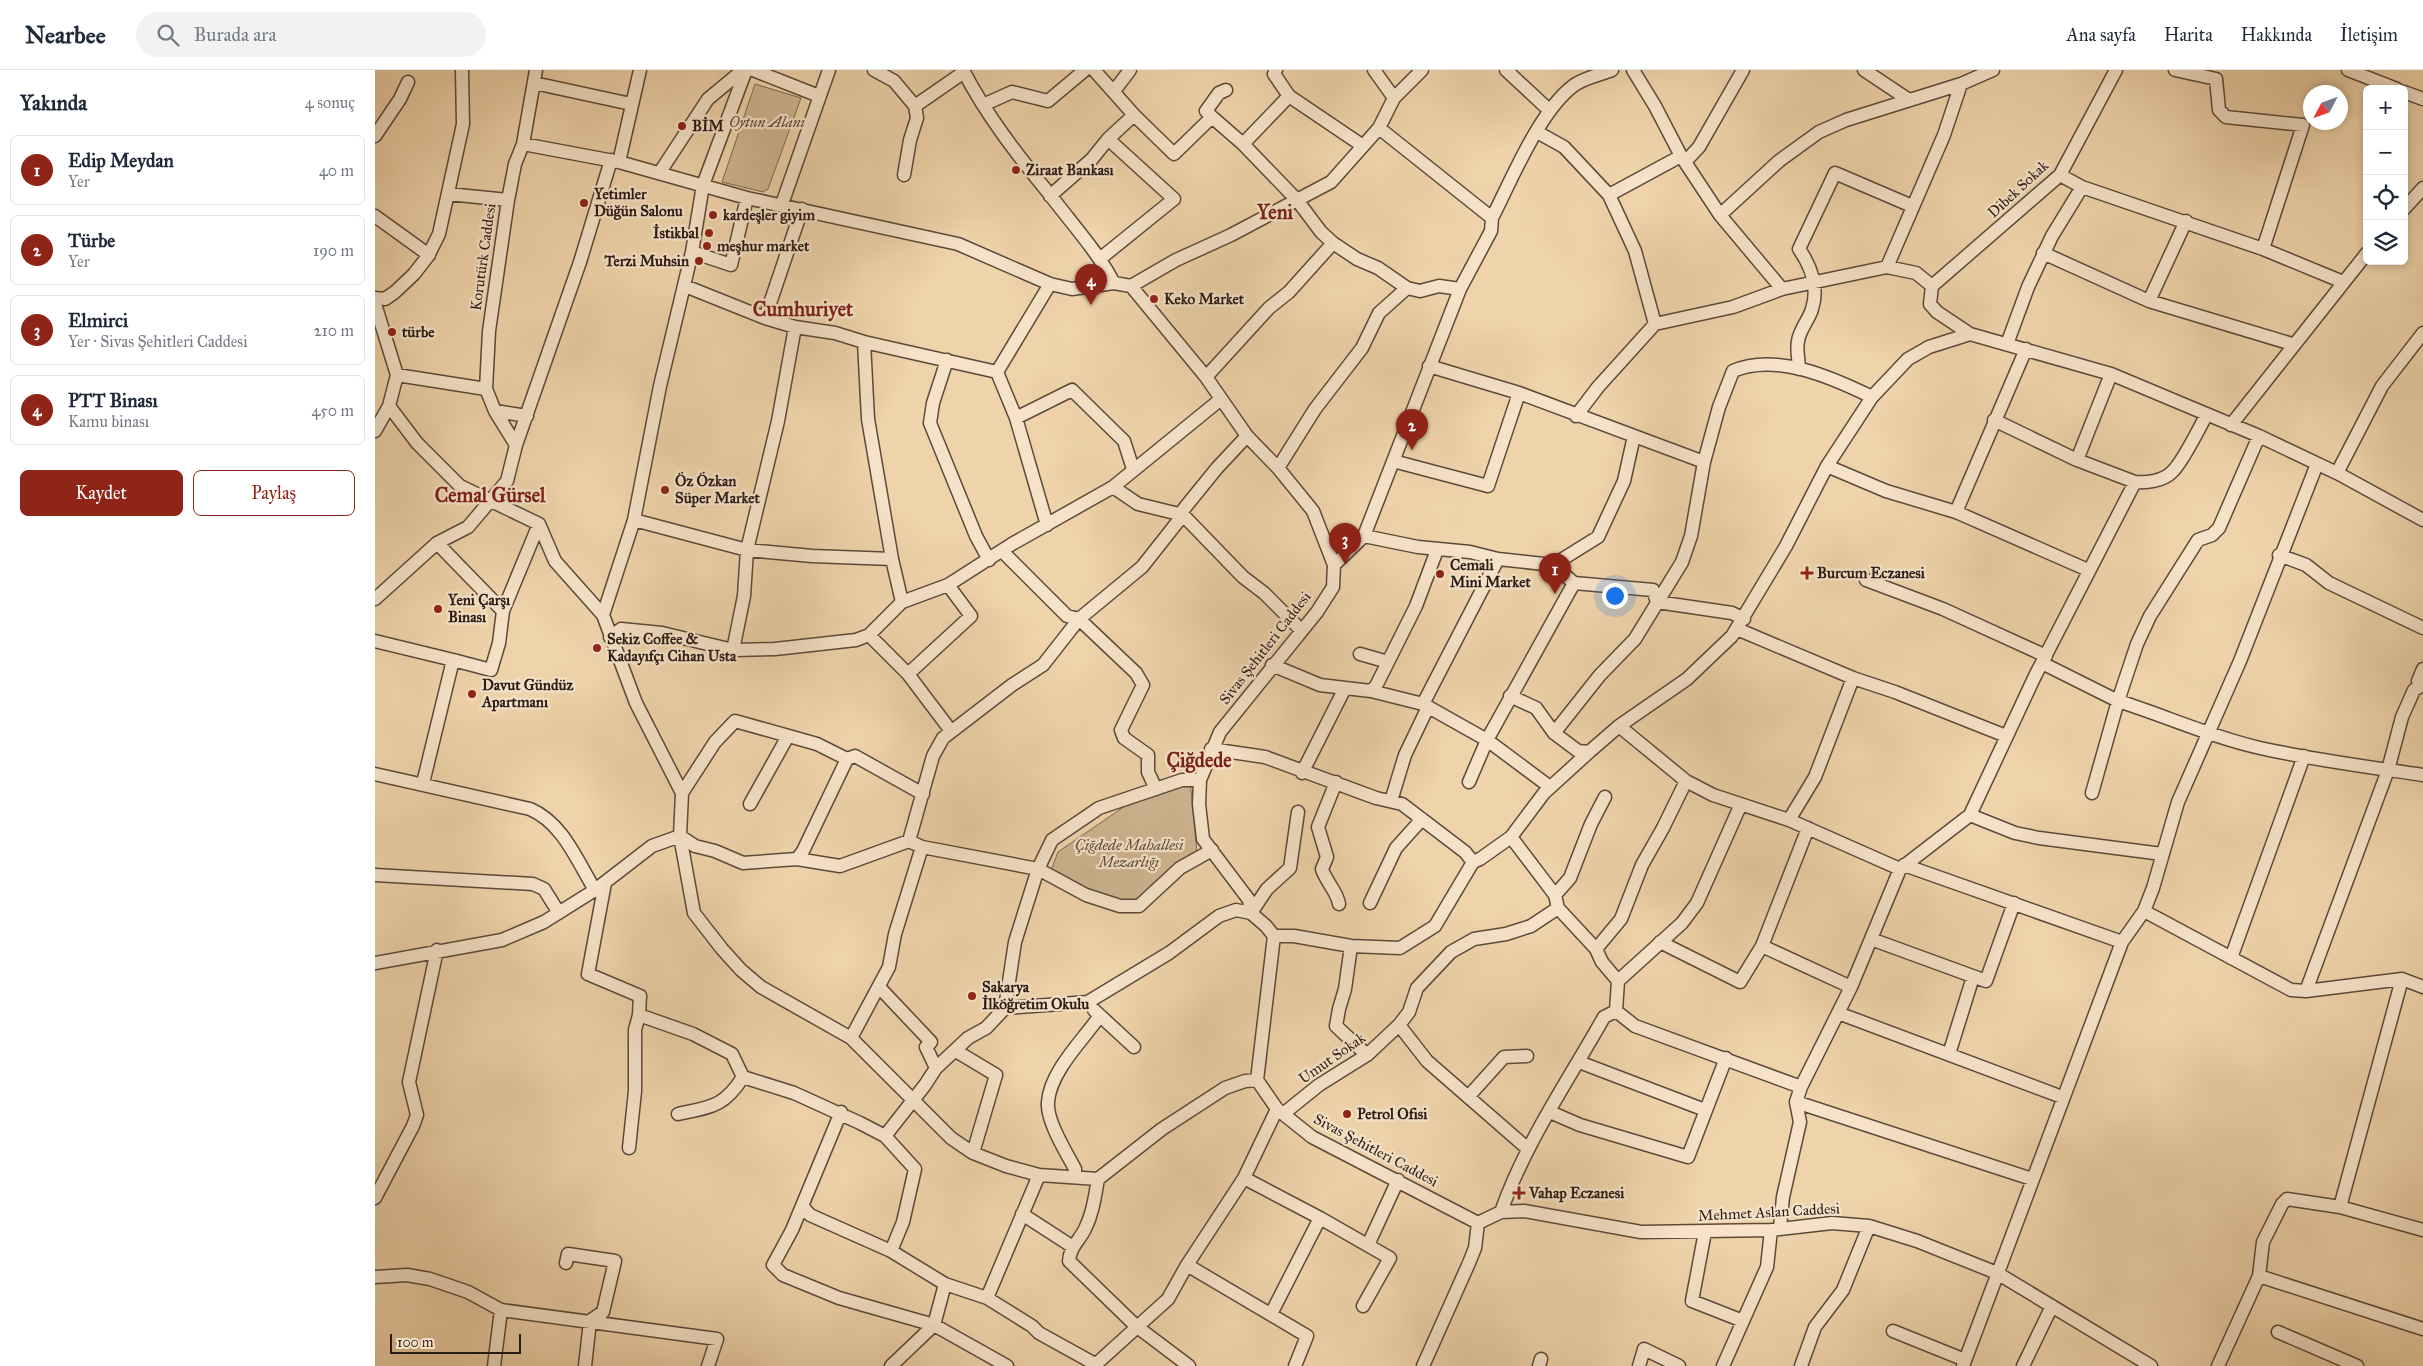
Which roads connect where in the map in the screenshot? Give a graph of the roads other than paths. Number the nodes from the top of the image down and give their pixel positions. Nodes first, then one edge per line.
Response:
1 (462, 70) edge
2 (536, 70) edge
3 (641, 70) edge
4 (744, 70) edge
5 (753, 70) edge
6 (829, 70) edge
7 (874, 70) edge
8 (1085, 70) edge
9 (1094, 70) edge
10 (1130, 70) edge
11 (1275, 70) edge
12 (1374, 70) edge
13 (1422, 70) edge
14 (1506, 70) edge
15 (1612, 70) edge
16 (1633, 70) edge
17 (1743, 70) edge
18 (1864, 70) edge
19 (1993, 70) edge
20 (2116, 70) edge
21 (2175, 70) edge
22 (2348, 70) edge
23 (964, 71) edge
24 (408, 82) dead end
25 (534, 84) junction
26 (1961, 84) junction
27 (2387, 85) edge
28 (1226, 90) dead end
29 (1114, 91) junction
30 (2408, 93) edge
31 (819, 96) junction
32 (1289, 96) junction
33 (1394, 98) junction
34 (2423, 99) edge
35 (1909, 100) junction
36 (631, 104) junction
37 (983, 105) junction
38 (915, 106) junction
39 (1550, 111) junction
40 (1134, 115) junction
41 (1212, 117) junction
42 (1379, 128) junction
43 (1537, 132) junction
44 (375, 136) edge
45 (1108, 139) junction
46 (523, 144) junction
47 (1243, 144) junction
48 (1363, 146) junction
49 (1683, 159) junction
50 (615, 161) junction
51 (660, 172) junction
52 (2060, 174) junction
53 (904, 175) dead end
54 (703, 186) junction
55 (2082, 186) junction
56 (448, 194) junction
57 (1050, 196) junction
58 (1609, 196) junction
59 (2420, 196) edge
60 (747, 198) junction
61 (508, 200) junction
62 (1297, 200) junction
63 (782, 204) junction
64 (1912, 206) junction
65 (2408, 206) edge
66 (802, 209) junction
67 (1720, 215) junction
68 (375, 216) edge
69 (1492, 218) junction
70 (2186, 221) junction
71 (1333, 243) junction
72 (2263, 249) junction
73 (692, 252) junction
74 (2043, 253) junction
75 (429, 255) junction
76 (1101, 258) junction
77 (2363, 258) edge
78 (1887, 267) junction
79 (1814, 282) junction
80 (2343, 282) junction
81 (1114, 283) junction
82 (1050, 284) junction
83 (685, 286) junction
84 (1131, 286) junction
85 (1932, 286) junction
86 (1407, 288) junction
87 (1460, 289) junction
88 (1782, 289) junction
89 (375, 298) edge
90 (2149, 301) junction
91 (375, 304) edge
92 (765, 318) junction
93 (1655, 324) junction
94 (795, 327) junction
95 (2423, 333) edge
96 (1970, 334) junction
97 (864, 342) junction
98 (2007, 344) junction
99 (2293, 344) junction
100 (2026, 349) junction
101 (947, 360) junction
102 (1429, 366) junction
103 (1799, 369) junction
104 (997, 372) junction
105 (2111, 374) junction
106 (397, 376) junction
107 (1206, 378) junction
108 (486, 389) junction
109 (1519, 393) junction
110 (1872, 398) junction
111 (1221, 399) junction
112 (389, 406) junction
113 (495, 411) junction
114 (2207, 414) junction
115 (527, 416) junction
116 (1576, 416) junction
117 (1016, 418) junction
118 (1994, 420) junction
119 (2231, 425) junction
120 (375, 431) edge
121 (1247, 436) junction
122 (1634, 436) junction
123 (2259, 436) junction
124 (516, 445) junction
125 (2077, 460) junction
126 (1393, 461) junction
127 (1704, 462) junction
128 (2317, 464) junction
129 (1827, 466) junction
130 (1278, 468) junction
131 (1133, 469) junction
132 (2337, 473) junction
133 (2135, 482) junction
134 (1113, 487) junction
135 (490, 501) junction
136 (1956, 512) junction
137 (1183, 515) junction
138 (634, 520) junction
139 (2423, 520) edge
140 (539, 524) junction
141 (1047, 525) junction
142 (1364, 536) junction
143 (437, 544) junction
144 (747, 550) junction
145 (1437, 550) junction
146 (1002, 551) junction
147 (2279, 555) junction
148 (892, 559) junction
149 (1498, 559) junction
150 (989, 560) junction
151 (1335, 565) junction
152 (1553, 565) junction
153 (2088, 570) junction
154 (1866, 580) dead end
155 (1574, 584) junction
156 (948, 585) junction
157 (375, 599) edge
158 (902, 602) junction
159 (1657, 602) junction
160 (503, 611) junction
161 (603, 615) junction
162 (1079, 619) junction
163 (1740, 624) junction
164 (2423, 628) edge
165 (1301, 630) junction
166 (869, 635) junction
167 (610, 637) junction
168 (375, 641) edge
169 (733, 650) junction
170 (1360, 654) dead end
171 (453, 660) junction
172 (2044, 660) junction
173 (1388, 662) junction
174 (1272, 665) junction
175 (2423, 669) edge
176 (909, 674) junction
177 (1853, 678) junction
178 (2421, 686) edge
179 (1345, 688) junction
180 (1371, 691) junction
181 (1510, 696) junction
182 (2118, 701) junction
183 (1426, 705) junction
184 (1619, 726) junction
185 (951, 731) junction
186 (1554, 732) junction
187 (2207, 733) junction
188 (788, 736) junction
189 (2006, 736) junction
190 (1487, 740) junction
191 (1211, 749) junction
192 (1589, 752) junction
193 (2304, 756) junction
194 (847, 759) junction
195 (2388, 770) junction
196 (1303, 773) junction
197 (375, 774) edge
198 (2423, 775) edge
199 (1200, 780) junction
200 (1686, 781) junction
201 (1336, 782) junction
202 (1469, 782) dead end
203 (423, 783) junction
204 (1550, 788) junction
205 (1156, 789) junction
206 (682, 792) junction
207 (2092, 793) dead end
208 (923, 794) junction
209 (1605, 797) dead end
210 (1391, 801) junction
211 (750, 804) dead end
212 (1741, 804) junction
213 (1298, 812) dead end
214 (1970, 815) junction
215 (1422, 819) junction
216 (1789, 820) junction
217 (1808, 828) junction
218 (680, 836) junction
219 (1511, 837) junction
220 (909, 841) junction
221 (923, 847) junction
222 (1212, 850) junction
223 (2162, 854) junction
224 (797, 859) junction
225 (1473, 862) junction
226 (1902, 867) junction
227 (1038, 869) junction
228 (375, 875) edge
229 (600, 887) junction
230 (1555, 895) junction
231 (1370, 903) dead end
232 (2014, 903) junction
233 (1339, 904) dead end
234 (1558, 908) junction
235 (2144, 911) junction
236 (559, 913) junction
237 (1251, 913) junction
238 (1274, 936) junction
239 (1871, 939) junction
240 (1660, 942) junction
241 (2122, 942) junction
242 (1351, 946) junction
243 (1761, 946) junction
244 (1596, 949) junction
245 (437, 950) junction
246 (2231, 958) junction
247 (375, 964) edge
248 (1973, 977) junction
249 (2402, 979) junction
250 (1618, 981) junction
251 (879, 987) junction
252 (1851, 987) junction
253 (2423, 987) edge
254 (2306, 990) junction
255 (1088, 1002) junction
256 (1005, 1008) junction
257 (1616, 1011) junction
258 (1838, 1013) junction
259 (639, 1015) junction
260 (1099, 1017) junction
261 (1399, 1025) junction
262 (851, 1038) junction
263 (1134, 1047) dead end
264 (956, 1051) junction
265 (1949, 1054) junction
266 (1367, 1055) junction
267 (1527, 1056) dead end
268 (1727, 1058) junction
269 (1579, 1062) junction
270 (936, 1068) junction
271 (743, 1077) junction
272 (1257, 1080) junction
273 (1801, 1087) junction
274 (1468, 1097) junction
275 (2062, 1097) junction
276 (913, 1101) junction
277 (1796, 1102) junction
278 (1705, 1110) junction
279 (841, 1112) junction
280 (1280, 1112) junction
281 (1550, 1112) junction
282 (678, 1114) dead end
283 (885, 1136) junction
284 (629, 1148) dead end
285 (1528, 1149) junction
286 (973, 1153) junction
287 (1039, 1175) junction
288 (1075, 1177) junction
289 (1244, 1178) junction
290 (1098, 1179) junction
291 (2032, 1179) junction
292 (1398, 1180) junction
293 (375, 1198) edge
294 (802, 1206) junction
295 (2340, 1207) junction
296 (1501, 1212) junction
297 (1022, 1214) junction
298 (1320, 1218) junction
299 (1478, 1222) junction
300 (1869, 1226) junction
301 (1776, 1228) junction
302 (2423, 1230) edge
303 (1705, 1232) junction
304 (1368, 1245) junction
305 (1073, 1247) junction
306 (891, 1251) junction
307 (566, 1263) dead end
308 (1187, 1265) junction
309 (1997, 1273) junction
310 (2259, 1276) junction
311 (375, 1277) edge
312 (945, 1284) junction
313 (987, 1298) junction
314 (1363, 1306) dead end
315 (2052, 1306) junction
316 (501, 1310) junction
317 (1271, 1314) junction
318 (590, 1321) junction
319 (1743, 1321) junction
320 (934, 1326) junction
321 (1135, 1326) junction
322 (2423, 1329) edge
323 (1893, 1331) dead end
324 (2278, 1332) dead end
325 (2139, 1362) edge
326 (1964, 1363) edge
327 (1094, 1365) edge
328 (494, 1366) edge
329 (585, 1366) edge
330 (708, 1366) edge
331 (891, 1366) edge
332 (1005, 1366) edge
333 (1189, 1366) edge
334 (1295, 1366) edge
335 (1423, 1366) edge
336 (1639, 1366) edge
337 (1679, 1366) edge
338 (1723, 1366) edge
339 (1801, 1366) edge
340 (2023, 1366) edge
341 (2151, 1366) edge
342 (2218, 1366) edge
343 (2357, 1366) edge

1 - 56 street
2 - 25 street, Korutürk Caddesi
3 - 36 street
4 - 51 street
4 - 54 street
5 - 31 street
6 - 31 street
7 - 38 street
8 - 37 street
9 - 29 street
10 - 29 street
11 - 32 street
12 - 33 street
13 - 33 street
14 - 39 street
15 - 39 street
16 - 49 street
17 - 49 street
18 - 35 street
19 - 26 street
20 - 52 street, Dibek Sokak
21 - 72 street
22 - 27 street
23 - 37 street
23 - 38 street
24 - 44 street
25 - 36 street
25 - 46 street, Korutürk Caddesi
26 - 35 street
26 - 64 street
28 - 41 street
29 - 40 street
30 - 34 street
31 - 63 street
32 - 47 street
32 - 48 street
33 - 42 street
35 - 67 street
36 - 50 street
37 - 57 street
38 - 53 street
39 - 43 street
40 - 41 street
40 - 45 street
41 - 47 street
42 - 48 street
42 - 69 street
43 - 58 street
43 - 69 street
45 - 57 street
45 - 76 street
46 - 50 street
46 - 61 street, Korutürk Caddesi
47 - 62 street
48 - 62 street
49 - 58 street
49 - 67 street
50 - 51 street
50 - 115 street
51 - 54 street
52 - 55 street
52 - 85 street, Dibek Sokak
54 - 60 street
54 - 73 street
55 - 70 street
55 - 74 street
56 - 61 street
56 - 75 street
57 - 76 street
58 - 93 street
59 - 65 street
60 - 63 street
60 - 73 street
61 - 108 street, Korutürk Caddesi
62 - 71 street
62 - 84 street
63 - 66 street
64 - 78 street
64 - 79 street
66 - 82 street
66 - 92 street
67 - 88 street
68 - 75 street
69 - 87 street
70 - 72 street
70 - 90 street
71 - 86 street
71 - 107 street
72 - 80 street
73 - 83 street
74 - 90 street
74 - 98 street
75 - 89 street
76 - 81 street
77 - 80 street
78 - 79 street
78 - 85 street
79 - 88 street
79 - 103 street
80 - 99 street
81 - 82 street
81 - 84 street
82 - 104 street
83 - 92 street
83 - 138 street
84 - 107 street
85 - 96 street
86 - 87 street
86 - 130 street
87 - 102 street
88 - 93 street
90 - 99 street
91 - 106 street
92 - 94 street
93 - 116 street
94 - 97 street
94 - 144 street
95 - 132 street
96 - 98 street
96 - 110 street
97 - 101 street
97 - 148 street
98 - 100 street
99 - 119 street
100 - 105 street
100 - 118 street
101 - 104 street
101 - 150 street
102 - 109 street
102 - 126 street
103 - 110 street
103 - 127 street
104 - 117 street
105 - 114 street
105 - 125 street
106 - 108 street
106 - 112 street
107 - 111 street
108 - 113 street, Korutürk Caddesi
109 - 116 street
109 - 126 street
110 - 129 street
111 - 121 street
111 - 131 street
112 - 120 street
112 - 135 street
113 - 115 street
113 - 124 street, Korutürk Caddesi
114 - 119 street
114 - 133 street
115 - 124 street
116 - 122 street
117 - 131 street
117 - 141 street
118 - 125 street
118 - 136 street
119 - 123 street
121 - 130 street
121 - 137 street
122 - 127 street
122 - 152 street
123 - 128 street
123 - 182 street
124 - 135 street
125 - 133 street
126 - 142 street
127 - 159 street
128 - 132 street
128 - 147 street
129 - 136 street
129 - 163 street
130 - 151 street
131 - 134 street
132 - 139 street
133 - 153 street
134 - 137 street
134 - 141 street
135 - 140 street
135 - 143 street
136 - 153 street
137 - 162 street
137 - 165 street
138 - 144 street
138 - 161 street
140 - 160 street
140 - 161 street
141 - 146 street
142 - 145 street
142 - 151 street
143 - 157 street
143 - 160 street
144 - 148 street
144 - 169 street
145 - 149 street
145 - 173 street
146 - 150 street
146 - 162 street
147 - 164 street
147 - 187 street
148 - 158 street
149 - 152 street
149 - 183 street
150 - 156 street
151 - 165 street, Sivas Şehitleri Caddesi
152 - 155 street
153 - 172 street
154 - 172 street
155 - 159 street
155 - 181 street
156 - 158 street
156 - 176 street
158 - 166 street
159 - 163 street
159 - 186 street
160 - 171 street
161 - 167 street
162 - 185 street
162 - 205 street
163 - 177 street
163 - 184 street
165 - 174 street, Sivas Şehitleri Caddesi
166 - 169 street
166 - 176 street
167 - 169 street
167 - 206 street
168 - 171 street
170 - 173 street
171 - 203 street
172 - 182 street
172 - 189 street
173 - 180 street
174 - 179 street
174 - 191 street, Sivas Şehitleri Caddesi
175 - 178 street
176 - 185 street
177 - 189 street
177 - 216 street
178 - 195 street
179 - 180 street
179 - 196 street
180 - 183 street
181 - 186 street
181 - 190 street
182 - 187 street
182 - 207 street
183 - 190 street
183 - 210 street
184 - 192 street
184 - 200 street
185 - 208 street
186 - 192 street
187 - 193 street
187 - 223 street
188 - 194 street
188 - 206 street
188 - 211 street
189 - 214 street
190 - 202 street
190 - 204 street
191 - 196 street
191 - 199 street, Sivas Şehitleri Caddesi
192 - 204 street
193 - 195 street
193 - 246 street
194 - 208 street
194 - 224 street
195 - 198 street
195 - 254 street
196 - 201 street
197 - 203 street
199 - 205 street
199 - 222 street, Sivas Şehitleri Caddesi
200 - 212 street
200 - 244 street
201 - 210 street
201 - 233 street
203 - 229 street
204 - 219 street
205 - 227 street
206 - 218 street
208 - 220 street
209 - 230 street
210 - 215 street
212 - 216 street
212 - 240 street
213 - 237 street
214 - 223 street
214 - 226 street
215 - 225 street
215 - 231 street
216 - 217 street
217 - 226 street
217 - 243 street
218 - 224 street
218 - 229 street
218 - 262 street
219 - 225 street
219 - 230 street
220 - 221 street
220 - 224 street
221 - 227 street
221 - 251 street
222 - 227 street
222 - 237 street, Sivas Şehitleri Caddesi
223 - 235 street
225 - 242 street
226 - 232 street
226 - 239 street
227 - 256 street
228 - 236 street
229 - 236 street
229 - 259 street
230 - 234 street
232 - 241 street
232 - 248 street
234 - 244 street
234 - 261 street, Umut Sokak
235 - 241 street
235 - 246 street
236 - 245 street
237 - 238 street, Sivas Şehitleri Caddesi
237 - 255 street
238 - 242 street
238 - 272 street
239 - 248 street
239 - 252 street
240 - 243 street
240 - 250 street
241 - 275 street
242 - 266 street
243 - 252 street
244 - 250 street
245 - 247 street
245 - 293 street
246 - 254 street
248 - 265 street
249 - 253 street
249 - 254 street
249 - 295 street
250 - 257 street
251 - 262 street
251 - 270 street
252 - 258 street
255 - 256 street
255 - 260 street
256 - 264 street
257 - 268 street
257 - 269 street
258 - 265 street
258 - 273 street
259 - 271 street
259 - 284 street
260 - 263 street
260 - 288 street
261 - 266 street, Umut Sokak
261 - 274 street
262 - 276 street
264 - 270 street
264 - 286 street
265 - 275 street
266 - 280 street, Umut Sokak
267 - 274 street
268 - 273 street
268 - 278 street
269 - 278 street
269 - 281 street
270 - 276 street
271 - 279 street
271 - 282 street
272 - 280 street, Sivas Şehitleri Caddesi
272 - 290 street
273 - 277 street
274 - 285 street
275 - 291 street
276 - 283 street
276 - 286 street
277 - 291 street
277 - 301 street
278 - 281 street
279 - 283 street
279 - 294 street
280 - 289 street, Umut Sokak
280 - 292 street, Sivas Şehitleri Caddesi
281 - 285 street
283 - 306 street
285 - 296 street
286 - 287 street
287 - 288 street
287 - 297 street
288 - 290 street
289 - 298 street
289 - 308 street, Umut Sokak
290 - 305 street
291 - 309 street
292 - 299 street, Sivas Şehitleri Caddesi
292 - 304 street
294 - 306 street
294 - 320 street
295 - 302 street
295 - 310 street
296 - 299 street, Mehmet Aslan Caddesi
296 - 303 street, Mehmet Aslan Caddesi
297 - 305 street
297 - 313 street
298 - 304 street
298 - 317 street
299 - 335 street
300 - 301 street, Mehmet Aslan Caddesi
300 - 309 street, Mehmet Aslan Caddesi
300 - 339 street
301 - 303 street, Mehmet Aslan Caddesi
301 - 319 street
303 - 319 street
304 - 314 street
305 - 321 street
306 - 312 street
307 - 318 street
308 - 317 street
308 - 321 street, Umut Sokak
309 - 315 street, Mehmet Aslan Caddesi
309 - 326 street
310 - 322 street
310 - 342 street
311 - 316 street
312 - 313 street
312 - 320 street
313 - 327 street
315 - 325 street, Mehmet Aslan Caddesi
315 - 340 street
316 - 318 street
316 - 328 street
317 - 334 street
318 - 329 street
318 - 330 street
319 - 338 street
320 - 331 street
320 - 332 street
321 - 327 street, Umut Sokak
321 - 333 street
323 - 326 street
324 - 343 street
325 - 341 street, Mehmet Aslan Caddesi
336 - 337 street

